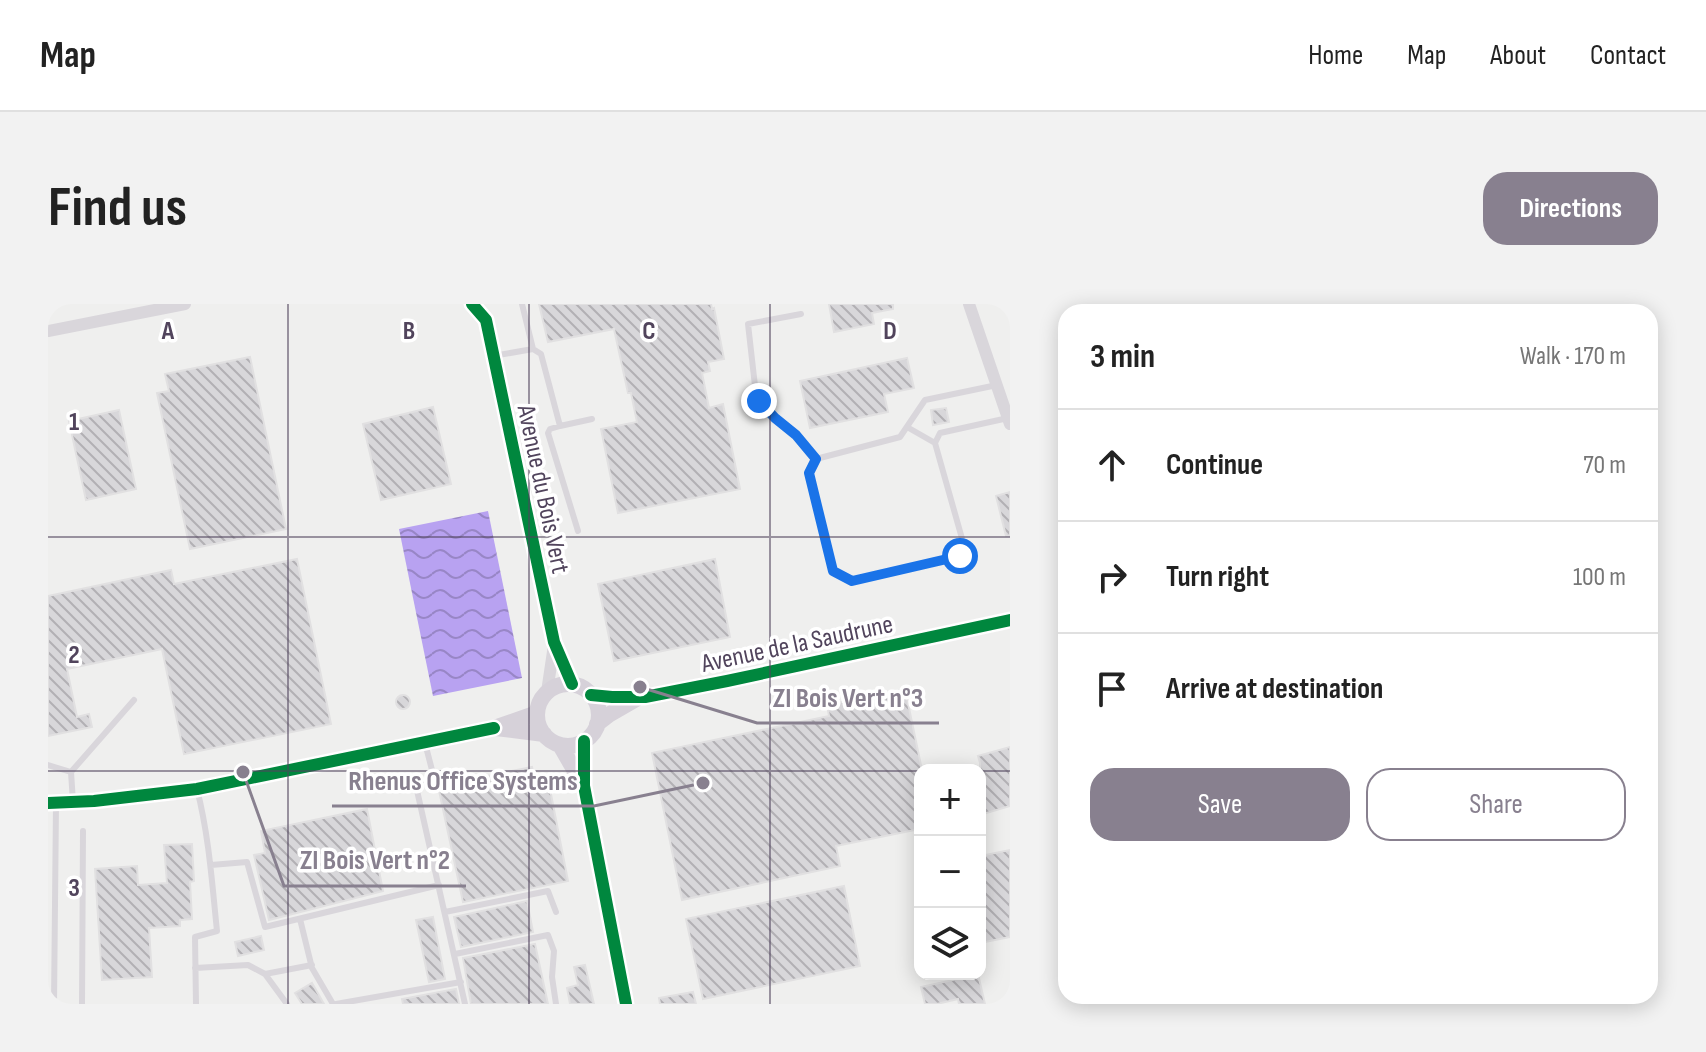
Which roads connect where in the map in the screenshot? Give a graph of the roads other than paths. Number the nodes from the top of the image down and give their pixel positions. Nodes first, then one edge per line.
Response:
1 (185, 304) edge
2 (472, 304) edge
3 (522, 304) edge
4 (969, 304) edge
5 (801, 314) dead end
6 (48, 331) edge
7 (533, 349) junction
8 (493, 356) junction
9 (997, 385) junction
10 (592, 419) dead end
11 (1009, 421) edge
12 (560, 426) junction
13 (907, 427) junction
14 (935, 443) junction
15 (816, 459) junction
16 (578, 531) dead end
17 (1010, 620) edge
18 (554, 642) junction
19 (572, 684) junction
20 (547, 692) junction
21 (591, 695) junction
22 (638, 698) junction
23 (134, 700) dead end
24 (537, 713) junction
25 (597, 724) junction
26 (494, 728) junction
27 (544, 734) junction
28 (584, 741) junction
29 (425, 743) junction
30 (560, 745) junction
31 (48, 765) edge
32 (71, 772) junction
33 (584, 786) junction
34 (197, 789) junction
35 (59, 802) edge
36 (83, 831) dead end
37 (211, 865) junction
38 (439, 885) junction
39 (445, 912) junction
40 (556, 912) dead end
41 (300, 919) junction
42 (455, 954) junction
43 (312, 965) junction
44 (195, 968) junction
45 (265, 974) junction
46 (461, 982) junction
47 (54, 1004) edge
48 (82, 1004) edge
49 (196, 1004) edge
50 (287, 1004) edge
51 (334, 1004) edge
52 (465, 1004) edge
53 (556, 1004) edge
54 (626, 1004) edge

1 - 6 street
2 - 8 street, Avenue du Bois Vert
3 - 7 lane
4 - 9 street
5 - 15 lane
7 - 8 lane
7 - 12 lane
8 - 18 street, Avenue du Bois Vert
9 - 11 street
9 - 13 lane
10 - 12 lane
11 - 14 lane
12 - 16 lane
13 - 14 lane
13 - 15 lane
14 - 15 lane
17 - 22 street, Avenue de la Saudrune
18 - 19 street, Avenue du Bois Vert
18 - 20 street, Avenue du Bois Vert
19 - 20 street
19 - 21 street
20 - 24 street
21 - 22 street, Avenue de la Saudrune
21 - 25 street
22 - 25 street, Avenue de la Saudrune
23 - 32 lane
24 - 26 street
24 - 27 street
25 - 28 street
26 - 27 street
26 - 29 street
27 - 30 street
28 - 30 street
28 - 33 street
29 - 34 street
29 - 38 lane
30 - 33 street
31 - 32 lane
32 - 35 lane
33 - 54 street
34 - 35 street
34 - 37 lane
35 - 47 lane
36 - 48 lane
37 - 41 lane
37 - 44 lane
38 - 39 lane
38 - 41 lane
39 - 40 lane
39 - 42 lane
41 - 43 lane
42 - 46 lane
42 - 53 lane
43 - 45 lane
43 - 51 lane
44 - 45 lane
44 - 49 lane
45 - 50 lane
46 - 51 lane
46 - 52 lane

